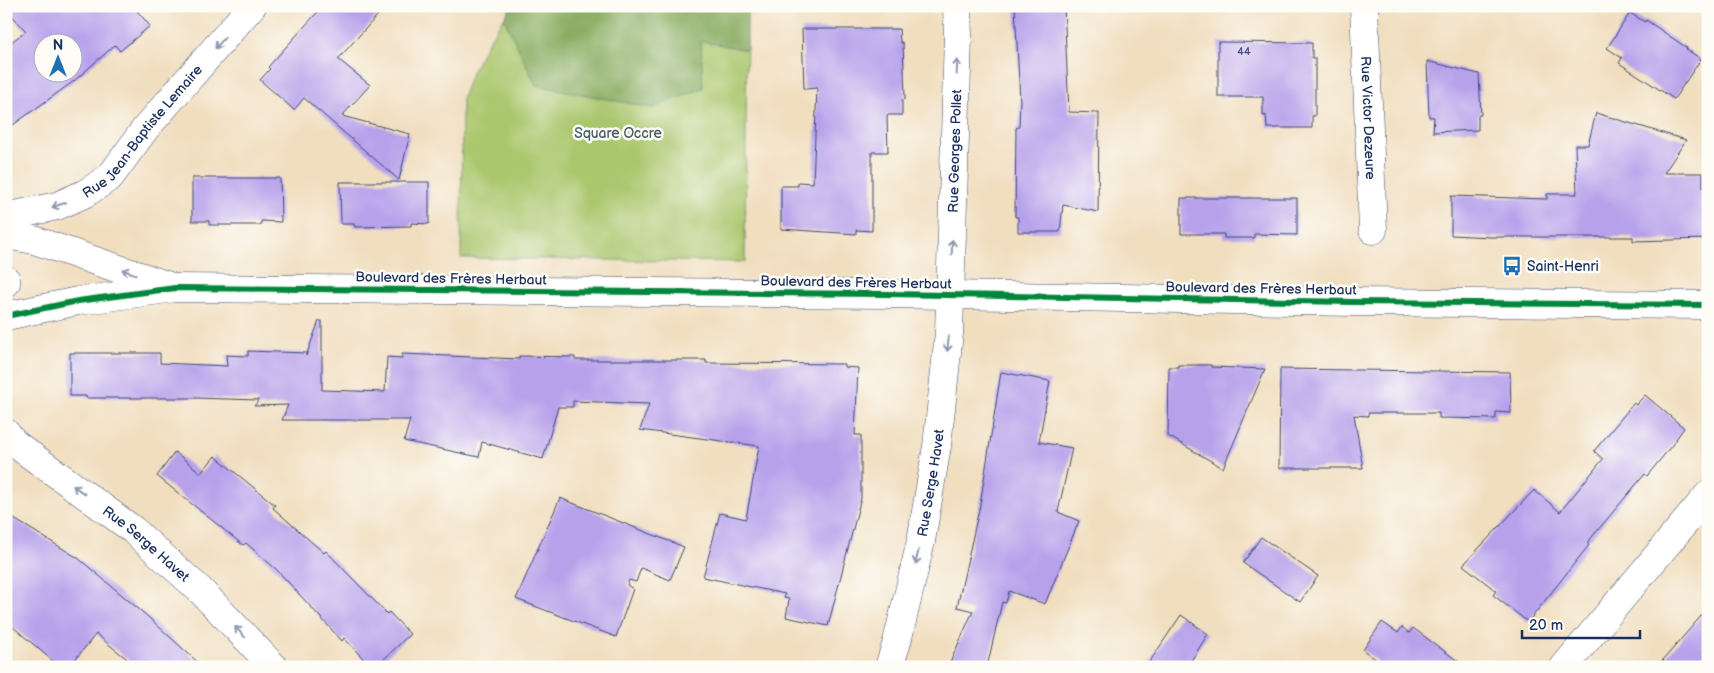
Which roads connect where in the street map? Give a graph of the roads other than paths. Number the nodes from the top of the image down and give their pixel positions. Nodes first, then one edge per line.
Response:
1 (252, 6) edge
2 (957, 6) edge
3 (1364, 6) edge
4 (6, 217) edge
5 (1373, 230) dead end
6 (6, 235) edge
7 (175, 288) junction
8 (950, 296) junction
9 (1708, 305) edge
10 (6, 316) edge
11 (6, 433) edge
12 (1708, 495) edge
13 (1567, 666) edge
14 (274, 667) edge
15 (889, 667) edge

1 -> 4 street, Rue Jean-Baptiste Lemaire
8 -> 2 street, Rue Georges Pollet
3 - 5 street, Rue Victor Dezeure
7 -> 6 street, Boulevard des Frères Herbaut
7 - 8 street, Boulevard des Frères Herbaut
7 - 10 street, Boulevard des Frères Herbaut
8 - 9 street, Boulevard des Frères Herbaut
8 -> 15 street, Rue Serge Havet
14 -> 11 street, Rue Serge Havet
12 - 13 street

